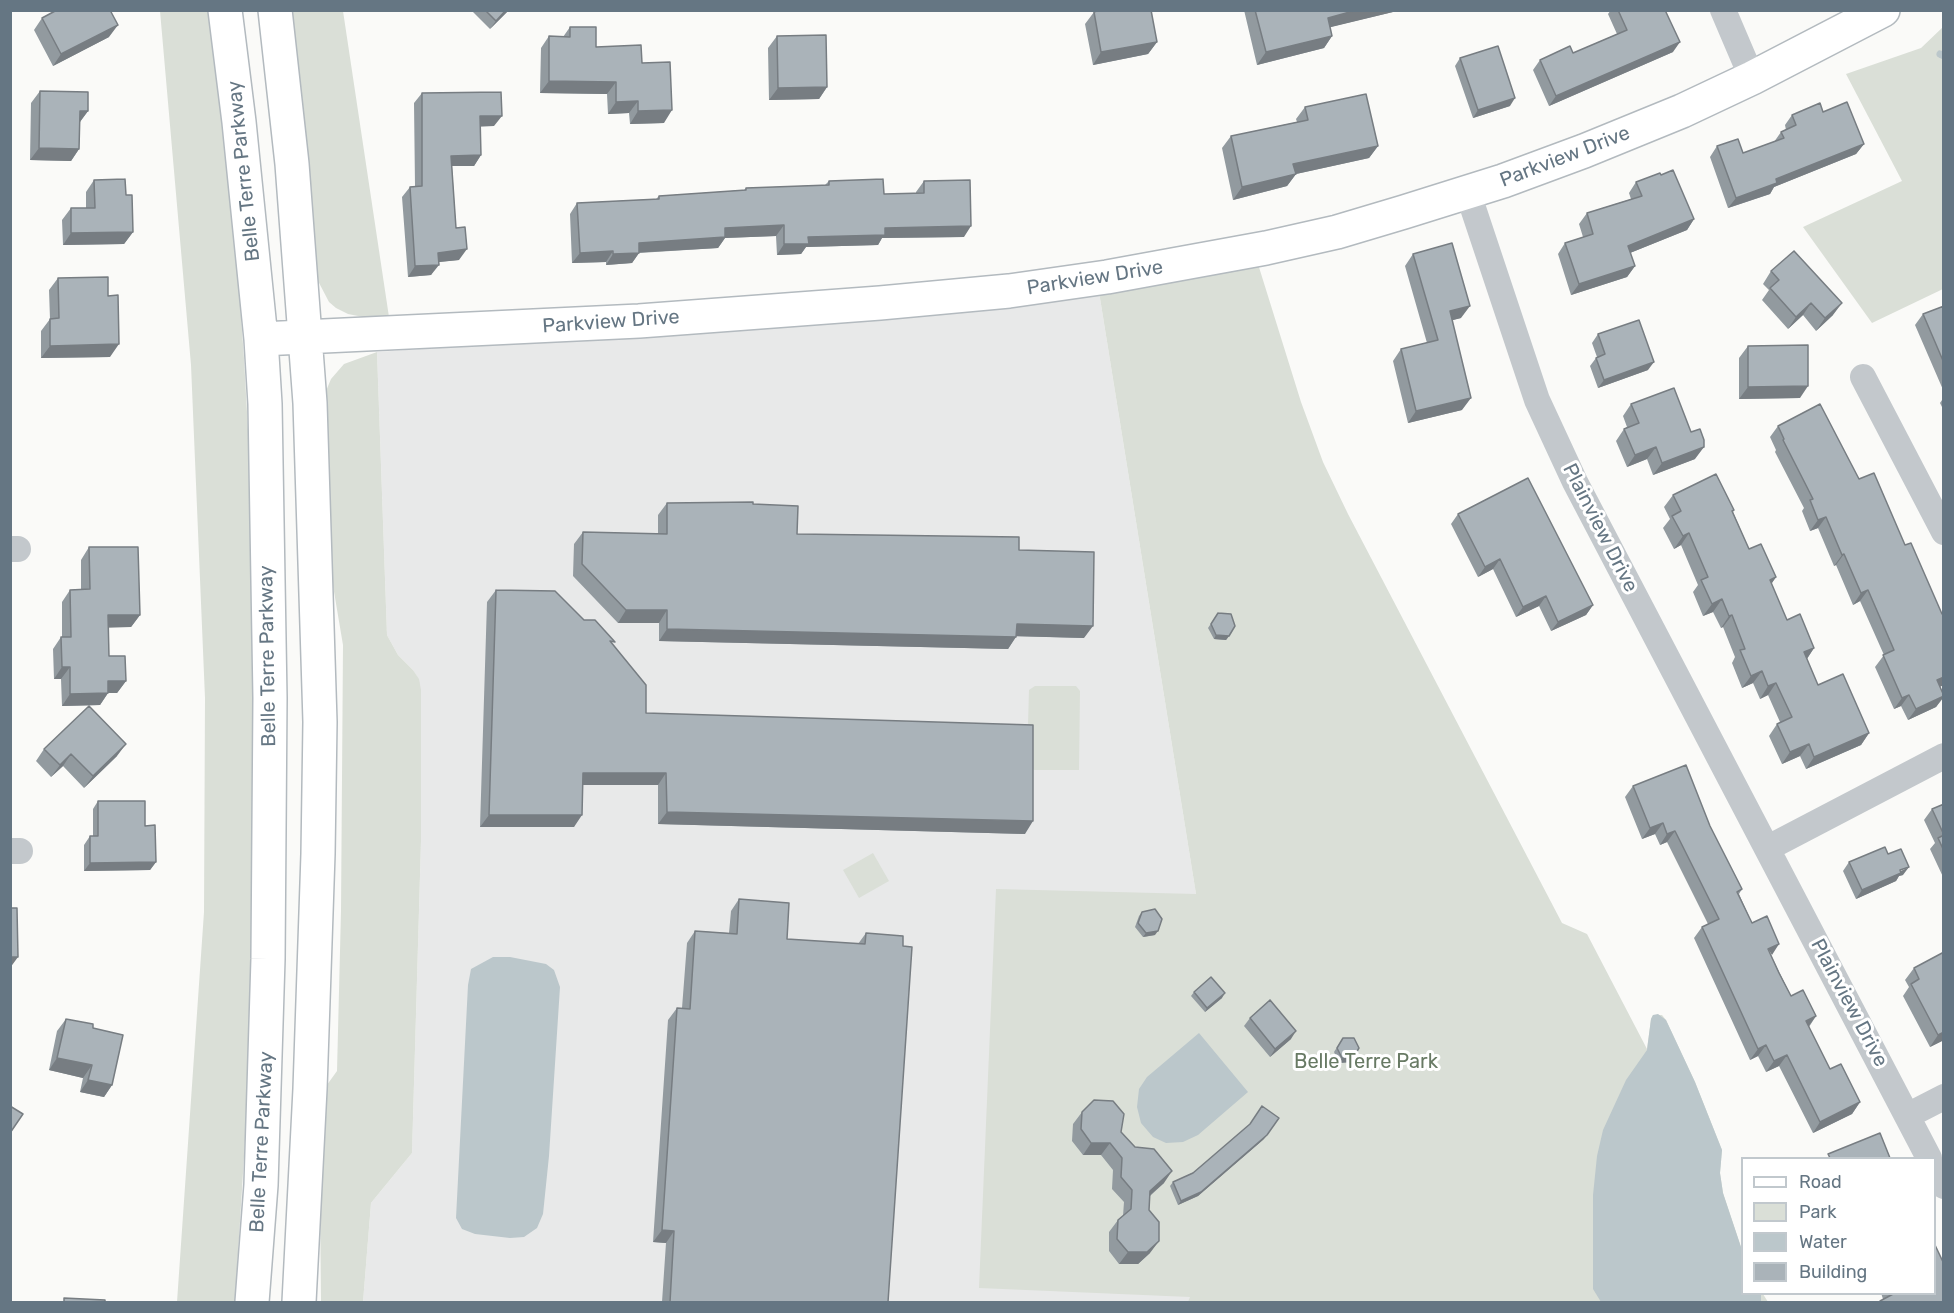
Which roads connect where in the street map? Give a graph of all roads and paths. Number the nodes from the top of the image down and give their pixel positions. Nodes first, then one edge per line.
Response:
1 (225, 10) edge
2 (275, 10) edge
3 (1723, 10) edge
4 (1883, 10) edge
5 (1752, 78) junction
6 (1468, 193) junction
7 (306, 338) junction
8 (261, 339) junction
9 (1863, 377) dead end
10 (1944, 532) edge
11 (1944, 756) edge
12 (1768, 848) junction
13 (1944, 1097) edge
14 (1907, 1116) junction
15 (1928, 1157) edge
16 (1936, 1170) edge
17 (1944, 1186) edge
18 (252, 1302) edge
19 (298, 1302) edge

1 - 8 main road, Belle Terre Parkway
2 - 7 main road
3 - 5 street
4 - 5 main road, Parkview Drive
5 - 6 main road, Parkview Drive
6 - 7 main road, Parkview Drive
6 - 12 street, Plainview Drive
7 - 8 main road, Parkview Drive
7 - 19 main road
8 - 18 main road, Belle Terre Parkway
9 - 10 street
11 - 12 street
12 - 14 street, Plainview Drive
13 - 14 street
14 - 15 street, Plainview Drive
16 - 17 street

